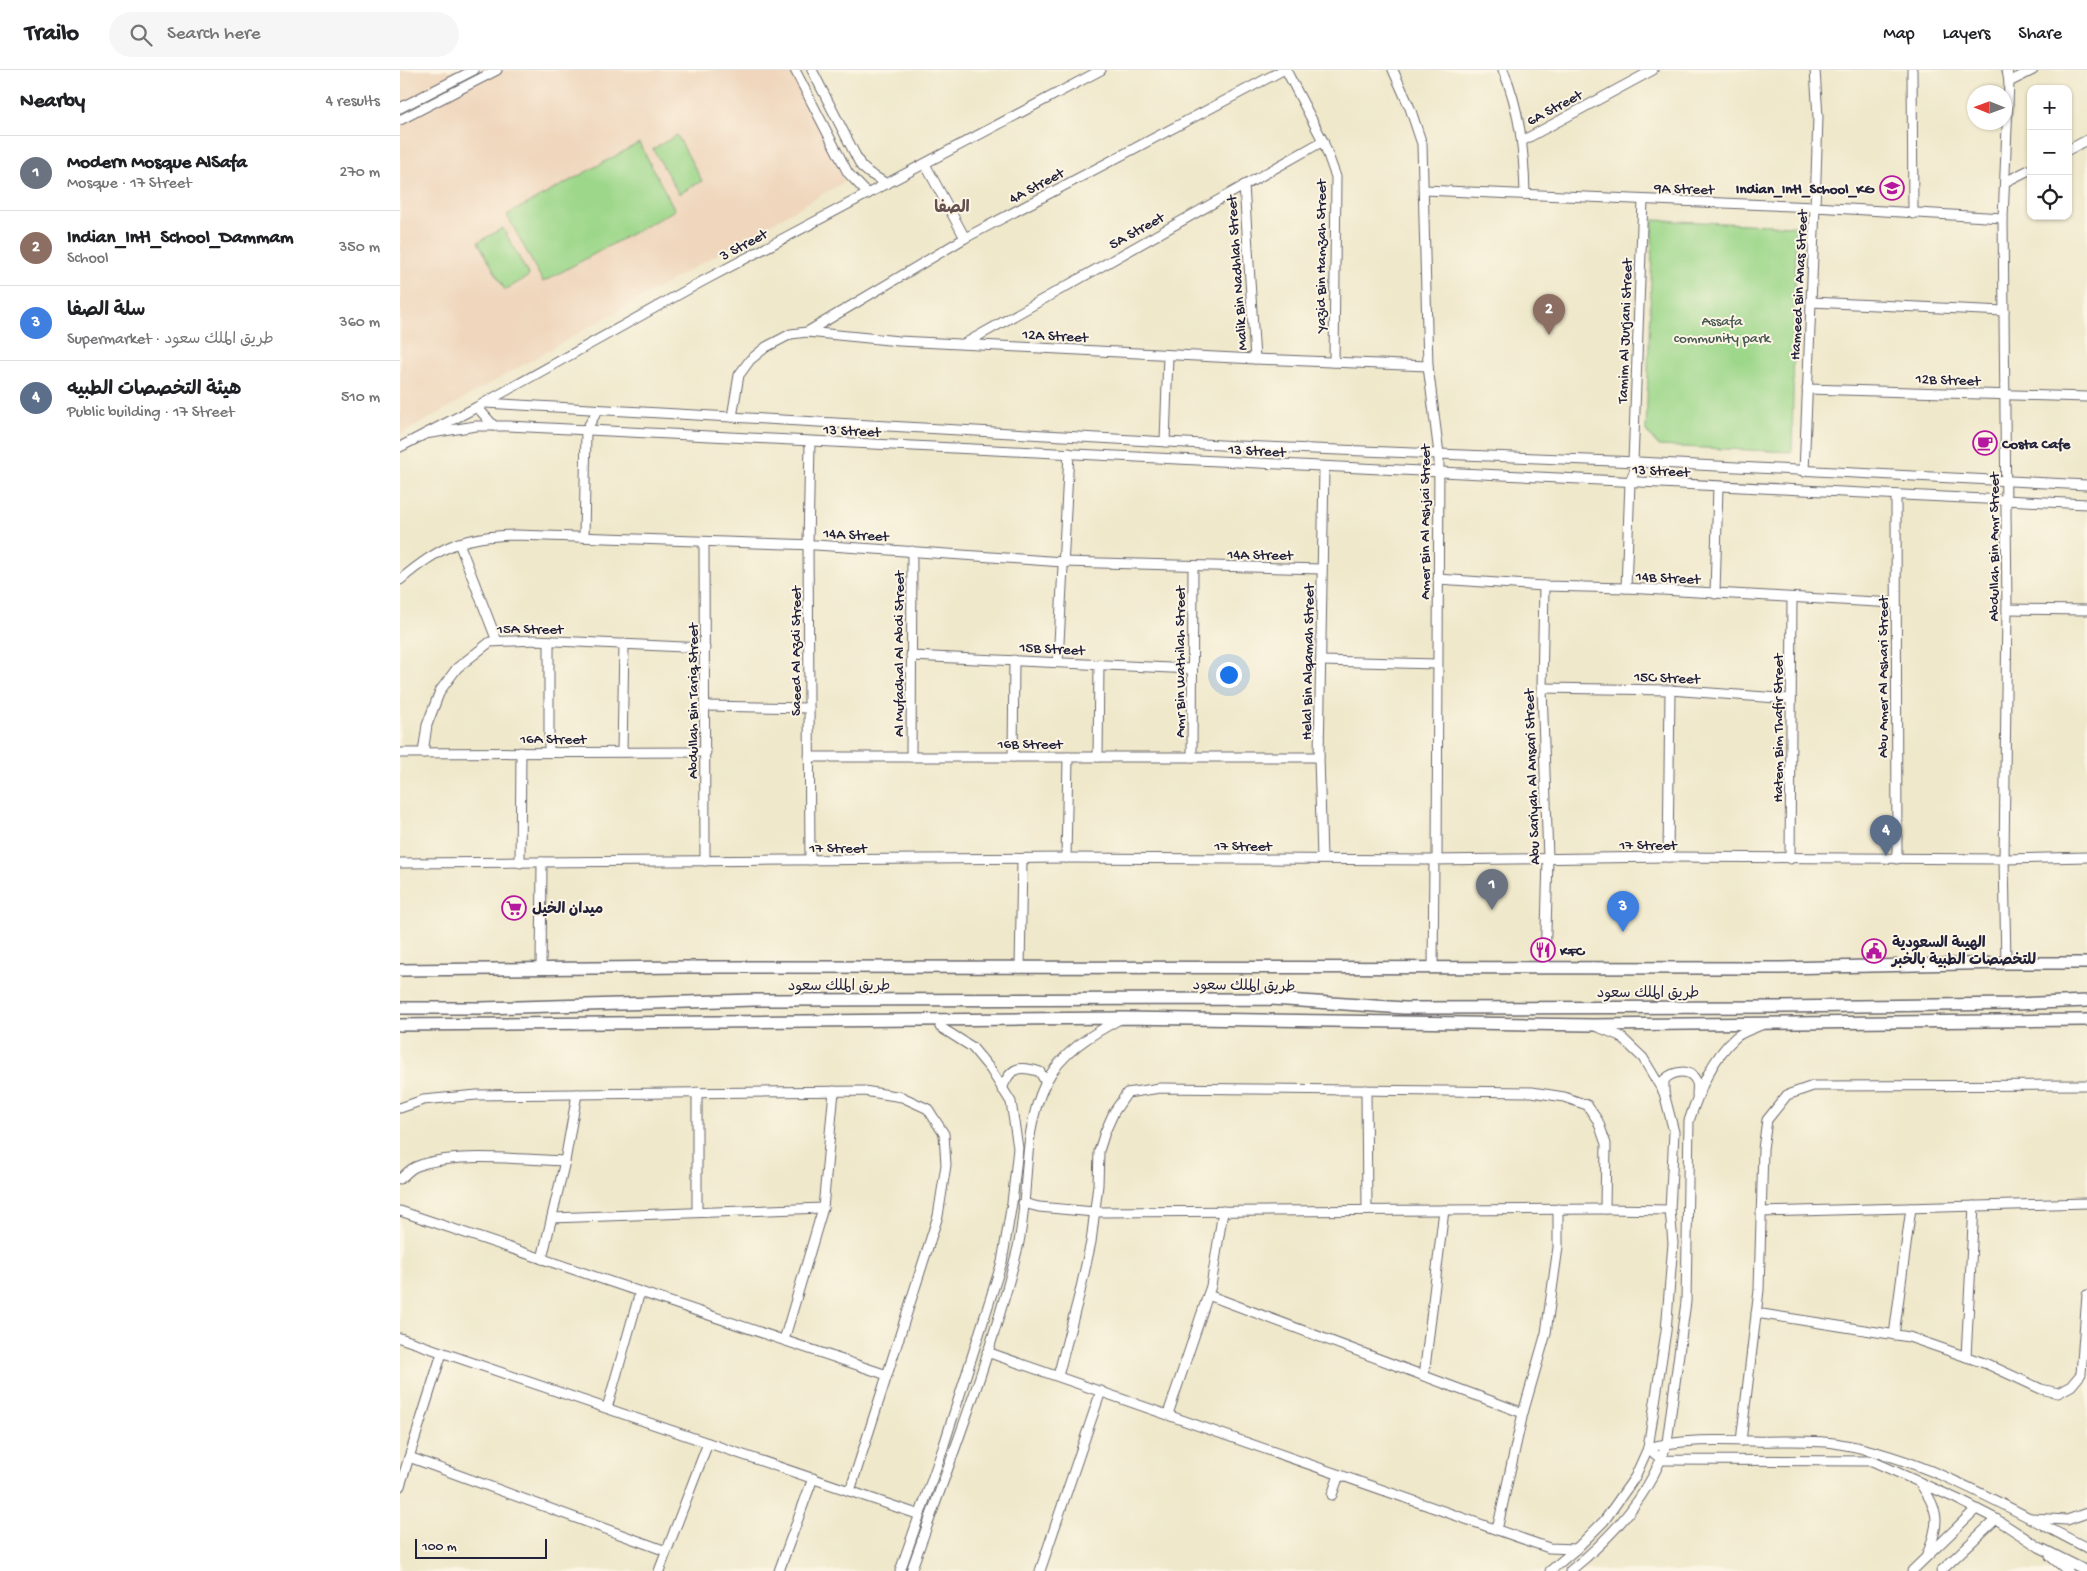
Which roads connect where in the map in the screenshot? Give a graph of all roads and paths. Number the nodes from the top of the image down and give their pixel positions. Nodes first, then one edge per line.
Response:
1 (497, 70) edge
2 (795, 70) edge
3 (812, 70) edge
4 (1101, 70) edge
5 (1285, 70) edge
6 (1393, 70) edge
7 (1502, 70) edge
8 (1653, 70) edge
9 (1815, 70) edge
10 (1912, 70) edge
11 (2007, 70) edge
12 (2033, 70) edge
13 (477, 72) edge
14 (2008, 82) junction
15 (828, 101) junction
16 (400, 108) edge
17 (815, 109) junction
18 (400, 120) edge
19 (2087, 140) edge
20 (1323, 141) junction
21 (1522, 141) junction
22 (2072, 148) edge
23 (925, 164) junction
24 (861, 166) junction
25 (2027, 171) edge
26 (848, 173) junction
27 (2005, 182) junction
28 (888, 184) junction
29 (1244, 185) junction
30 (1424, 190) junction
31 (868, 194) junction
32 (1525, 194) junction
33 (1643, 200) junction
34 (1815, 207) junction
35 (1913, 214) junction
36 (2003, 218) junction
37 (965, 238) junction
38 (1811, 302) junction
39 (2004, 311) junction
40 (807, 332) junction
41 (963, 344) junction
42 (1168, 355) junction
43 (1255, 359) junction
44 (1334, 362) junction
45 (1428, 366) junction
46 (1807, 388) junction
47 (2005, 394) junction
48 (2087, 397) edge
49 (481, 405) junction
50 (598, 410) junction
51 (732, 418) junction
52 (494, 426) junction
53 (586, 430) junction
54 (425, 434) junction
55 (810, 442) junction
56 (1165, 442) junction
57 (400, 447) edge
58 (1069, 454) junction
59 (1439, 454) junction
60 (1636, 462) junction
61 (1324, 467) junction
62 (1804, 472) junction
63 (1439, 473) junction
64 (2006, 481) junction
65 (1630, 482) junction
66 (2087, 485) edge
67 (1718, 486) junction
68 (1896, 495) junction
69 (2006, 500) junction
70 (2087, 504) edge
71 (584, 538) junction
72 (704, 542) junction
73 (459, 543) junction
74 (808, 545) junction
75 (912, 551) junction
76 (1063, 562) junction
77 (1193, 566) junction
78 (1322, 569) junction
79 (1438, 579) junction
80 (400, 580) edge
81 (1544, 586) junction
82 (1626, 588) junction
83 (1715, 594) junction
84 (1792, 598) junction
85 (1895, 603) junction
86 (2007, 609) junction
87 (2087, 610) edge
88 (549, 641) junction
89 (497, 642) junction
90 (624, 644) junction
91 (705, 648) junction
92 (911, 656) junction
93 (1014, 660) junction
94 (1321, 661) junction
95 (1058, 662) junction
96 (1099, 664) junction
97 (1437, 664) junction
98 (1192, 669) junction
99 (1542, 688) junction
100 (1670, 690) junction
101 (1791, 699) junction
102 (706, 706) junction
103 (809, 708) junction
104 (522, 752) junction
105 (549, 752) junction
106 (622, 752) junction
107 (706, 752) junction
108 (400, 753) edge
109 (423, 753) junction
110 (809, 757) junction
111 (911, 757) junction
112 (1013, 757) junction
113 (1068, 757) junction
114 (1098, 757) junction
115 (1192, 757) junction
116 (1319, 757) junction
117 (1668, 857) junction
118 (2087, 857) edge
119 (1066, 858) junction
120 (1322, 858) junction
121 (1548, 858) junction
122 (1790, 859) junction
123 (1896, 859) junction
124 (2004, 859) junction
125 (810, 860) junction
126 (1022, 860) junction
127 (1436, 860) junction
128 (705, 861) junction
129 (542, 862) junction
130 (400, 863) edge
131 (520, 863) junction
132 (2006, 963) junction
133 (2087, 963) edge
134 (1020, 968) junction
135 (1433, 968) junction
136 (1545, 968) junction
137 (541, 969) junction
138 (400, 970) edge
139 (2087, 1001) edge
140 (400, 1008) edge
141 (1123, 1018) junction
142 (2085, 1020) edge
143 (1764, 1024) junction
144 (400, 1025) edge
145 (1593, 1025) junction
146 (940, 1027) dead end
147 (1046, 1083) junction
148 (2087, 1085) edge
149 (1002, 1088) junction
150 (1366, 1090) junction
151 (834, 1091) junction
152 (697, 1092) junction
153 (1664, 1093) junction
154 (577, 1094) junction
155 (1697, 1098) junction
156 (400, 1108) edge
157 (565, 1161) junction
158 (400, 1180) edge
159 (1023, 1203) junction
160 (2087, 1203) edge
161 (1974, 1206) junction
162 (823, 1208) junction
163 (1911, 1208) junction
164 (1558, 1209) junction
165 (1605, 1209) junction
166 (1367, 1210) junction
167 (1444, 1210) junction
168 (1670, 1210) junction
169 (400, 1211) edge
170 (1222, 1211) junction
171 (697, 1212) junction
172 (1094, 1212) junction
173 (1761, 1212) junction
174 (552, 1218) junction
175 (542, 1259) junction
176 (640, 1292) junction
177 (1208, 1295) junction
178 (2087, 1295) edge
179 (1756, 1314) junction
180 (1894, 1335) junction
181 (400, 1338) edge
182 (784, 1340) junction
183 (986, 1352) junction
184 (442, 1353) junction
185 (1966, 1356) junction
186 (887, 1374) junction
187 (1058, 1376) junction
188 (1424, 1376) junction
189 (1101, 1391) junction
190 (606, 1408) junction
191 (1523, 1413) junction
192 (1168, 1414) junction
193 (1741, 1441) junction
194 (708, 1442) junction
195 (1667, 1442) junction
196 (1648, 1448) junction
197 (409, 1457) junction
198 (1662, 1460) junction
199 (1340, 1474) junction
200 (813, 1478) junction
201 (1919, 1482) junction
202 (400, 1486) edge
203 (850, 1491) junction
204 (1332, 1495) dead end
205 (1976, 1509) junction
206 (2087, 1513) edge
207 (920, 1514) junction
208 (2027, 1517) junction
209 (1996, 1519) junction
210 (1497, 1530) junction
211 (2039, 1546) junction
212 (2087, 1548) edge
213 (1576, 1549) junction
214 (666, 1551) junction
215 (1926, 1558) junction
216 (659, 1571) edge
217 (779, 1571) edge
218 (900, 1571) edge
219 (911, 1571) edge
220 (1040, 1571) edge
221 (1550, 1571) edge
222 (1570, 1571) edge
223 (1912, 1571) edge
224 (1941, 1571) edge
225 (2068, 1571) edge
226 (2087, 1571) edge

1 - 13 street
2 - 17 street
3 - 15 street
4 - 23 street, 3 Street
5 - 20 street, Yazid Bin Hamzah Street
5 - 37 street, 4A Street
6 - 30 street, Amer Bin Al Ashjai Street
7 - 21 street
8 - 21 street, 6A Street
9 - 34 street, Hameed Bin Anas Street
10 - 35 street
11 - 14 street, Abdullah Bin Amr Street
12 - 14 street
13 - 16 street
13 - 18 street
14 - 27 street, Abdullah Bin Amr Street
15 - 17 street
15 - 24 street
17 - 26 street
19 - 22 street
20 - 29 street, 5A Street
20 - 44 street, Yazid Bin Hamzah Street
21 - 32 street
23 - 28 street, 3 Street
23 - 37 street
24 - 26 street
24 - 28 street
25 - 27 street
26 - 31 street
27 - 36 street, Abdullah Bin Amr Street
28 - 31 street, 3 Street
29 - 41 street, 5A Street
29 - 43 street, Malik Bin Nadhlah Street
30 - 32 street, 9A Street
30 - 45 street, Amer Bin Al Ashjai Street
31 - 49 street, 3 Street
32 - 33 street, 9A Street
33 - 34 street, 9A Street
33 - 60 street, Tamim Al Jurjani Street
34 - 35 street, 9A Street
34 - 38 street, Hameed Bin Anas Street
35 - 36 street, 9A Street
36 - 39 street, Abdullah Bin Amr Street
37 - 40 street, 4A Street
38 - 39 street
38 - 46 street, Hameed Bin Anas Street
39 - 47 street, Abdullah Bin Amr Street
40 - 41 street, 12A Street
40 - 51 street, 12A Street
41 - 42 street, 12A Street
42 - 43 street, 12A Street
42 - 56 street
43 - 44 street, 12A Street
44 - 45 street, 12A Street
45 - 59 street, Amer Bin Al Ashjai Street
46 - 47 street, 12B Street
46 - 62 street, Hameed Bin Anas Street
47 - 48 street, 12B Street
47 - 64 street, Abdullah Bin Amr Street
49 - 50 street, 13 Street
49 - 52 street
49 - 54 street, 3 Street
50 - 51 street, 13 Street
50 - 53 street
51 - 56 street, 13 Street
52 - 53 street, 13 Street
52 - 54 street, 13 Street
53 - 55 street, 13 Street
53 - 71 street
54 - 57 street, 3 Street
55 - 58 street, 13 Street
55 - 74 street, Saeed Al Azdi Street
56 - 59 street, 13 Street
58 - 61 street, 13 Street
58 - 76 street
59 - 60 street, 13 Street
59 - 63 street, Amer Bin Al Ashjai Street
60 - 62 street, 13 Street
60 - 65 street, Tamim Al Jurjani Street
61 - 63 street, 13 Street
61 - 78 street, Helal Bin Alqamah Street
62 - 64 street, 13 Street
63 - 65 street, 13 Street
63 - 79 street, Amer Bin Al Ashjai Street
64 - 66 street, 13 Street
64 - 69 street, Abdullah Bin Amr Street
65 - 67 street, 13 Street
65 - 82 street, Tamim Al Jurjani Street
67 - 68 street, 13 Street
67 - 83 street
68 - 69 street, 13 Street
68 - 85 street, Abu Amer Al Ashari Street
69 - 70 street, 13 Street
69 - 86 street, Abdullah Bin Amr Street
71 - 72 street, 14A Street
71 - 73 street, 14A Street
72 - 74 street, 14A Street
72 - 91 street, Abdullah Bin Tariq Street
73 - 80 street, 14A Street
73 - 89 street
74 - 75 street, 14A Street
74 - 103 street, Saeed Al Azdi Street
75 - 76 street, 14A Street
75 - 92 street, Al Mufadhal Al Abdi Street
76 - 77 street, 14A Street
76 - 95 street
77 - 78 street, 14A Street
77 - 98 street, Amr Bin Wathilah Street
78 - 94 street, Helal Bin Alqamah Street
79 - 81 street, 14B Street
79 - 97 street, Amer Bin Al Ashjai Street
81 - 82 street, 14B Street
81 - 99 street, Abu Sariyah Al Ansari Street
82 - 83 street, 14B Street
83 - 84 street, 14B Street
84 - 85 street, 14B Street
84 - 101 street, Hatem Bim Thafir Street
85 - 123 street, Abu Amer Al Ashari Street
86 - 87 street
86 - 124 street, Abdullah Bin Amr Street
88 - 89 street, 15A Street
88 - 90 street, 15A Street
88 - 105 street
89 - 109 street, 15A Street
90 - 91 street, 15A Street
90 - 106 street
91 - 102 street, Abdullah Bin Tariq Street
92 - 93 street, 15B Street
92 - 111 street, Al Mufadhal Al Abdi Street
93 - 95 street, 15B Street
93 - 112 street
94 - 97 street
94 - 116 street, Helal Bin Alqamah Street
95 - 96 street, 15B Street
96 - 98 street, 15B Street
96 - 114 street
97 - 127 street, Amer Bin Al Ashjai Street
98 - 115 street, Amr Bin Wathilah Street
99 - 100 street, 15C Street
99 - 121 street, Abu Sariyah Al Ansari Street
100 - 101 street, 15C Street
100 - 117 street
101 - 122 street, Hatem Bim Thafir Street
102 - 103 street
102 - 107 street, Abdullah Bin Tariq Street
103 - 110 street, Saeed Al Azdi Street
104 - 105 street, 16A Street
104 - 109 street, 16A Street
104 - 131 street
105 - 106 street, 16A Street
106 - 107 street, 16A Street
107 - 128 street, Abdullah Bin Tariq Street
108 - 109 street, 16A Street
110 - 111 street, 16B Street
110 - 125 street, Saeed Al Azdi Street
111 - 112 street, 16B Street
112 - 113 street, 16B Street
113 - 114 street, 16B Street
113 - 119 street
114 - 115 street, 16B Street
115 - 116 street, 16B Street
116 - 120 street, Helal Bin Alqamah Street
117 - 121 street, 17 Street
117 - 122 street, 17 Street
118 - 124 street, 17 Street
119 - 120 street, 17 Street
119 - 126 street, 17 Street
120 - 127 street, 17 Street
121 - 127 street, 17 Street
121 - 136 street, Abu Sariyah Al Ansari Street
122 - 123 street, 17 Street
123 - 124 street, 17 Street
124 - 132 street, Abdullah Bin Amr Street
125 - 126 street, 17 Street
125 - 128 street, 17 Street
126 - 134 street
127 - 135 street, Amer Bin Al Ashjai Street
128 - 129 street, 17 Street
129 - 131 street, 17 Street
129 - 137 street
130 - 131 street, 17 Street
132 - 133 main road, طريق الملك سعود
132 - 136 main road, طريق الملك سعود
134 - 135 main road, طريق الملك سعود
134 - 137 main road, طريق الملك سعود
135 - 136 main road, طريق الملك سعود
137 - 138 main road, طريق الملك سعود
139 - 140 main road, طريق الملك سعود
141 - 144 main road
141 - 145 main road
141 - 147 street
142 - 143 main road
143 - 145 main road
143 - 155 street
145 - 153 street
146 - 149 street
147 - 149 street
147 - 159 street
148 - 173 street
149 - 207 street
150 - 165 street
150 - 166 street
150 - 172 street
151 - 152 street
151 - 162 street
151 - 186 street
152 - 154 street
152 - 171 street
153 - 155 street
153 - 168 street
154 - 156 street
154 - 157 street
155 - 195 street
157 - 158 street
157 - 174 street
159 - 172 street
159 - 183 street
160 - 161 street
161 - 163 street
161 - 185 street
162 - 171 street
162 - 182 street
163 - 173 street
163 - 180 street
164 - 165 street
164 - 167 street
164 - 191 street
165 - 168 street
166 - 167 street
166 - 170 street
167 - 188 street
168 - 196 street
169 - 175 street
170 - 172 street
170 - 177 street
171 - 174 street
172 - 187 street
173 - 179 street
174 - 175 street
175 - 176 street
176 - 182 street
176 - 190 street
177 - 188 street
177 - 192 street
178 - 185 street
179 - 180 street
179 - 193 street
180 - 185 street
181 - 184 street
182 - 186 street
183 - 187 street
183 - 219 street
184 - 190 street
184 - 197 street
186 - 203 street
187 - 189 street
188 - 191 street
189 - 192 street
189 - 220 street
190 - 194 street
191 - 210 street
192 - 199 street
193 - 195 street
193 - 208 street
194 - 200 street
194 - 214 street
195 - 196 street
195 - 198 street
196 - 198 street
196 - 213 street
197 - 202 street
197 - 214 street
198 - 201 street
198 - 222 street
199 - 204 street
199 - 210 street
200 - 203 street
200 - 217 street
201 - 205 street
201 - 215 street
203 - 207 street
205 - 209 street
205 - 215 street
206 - 208 street
207 - 218 street
208 - 212 street
209 - 211 street
209 - 224 street
210 - 213 street
211 - 225 street
211 - 226 street
213 - 221 street
214 - 216 street
215 - 223 street

